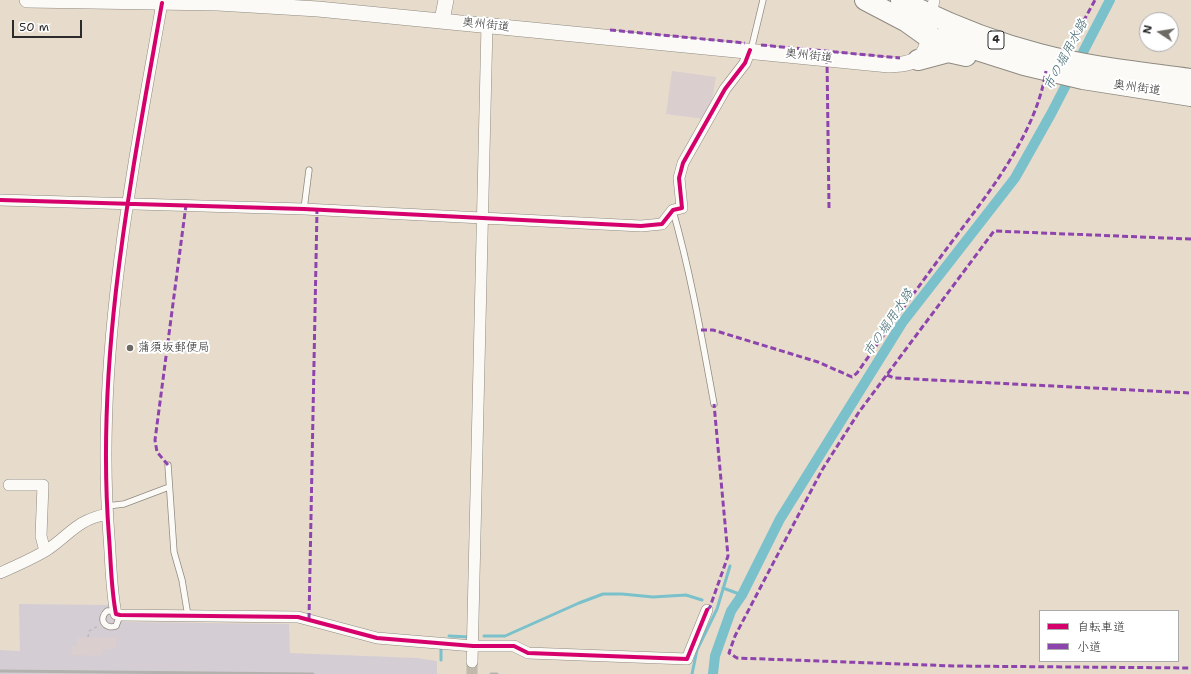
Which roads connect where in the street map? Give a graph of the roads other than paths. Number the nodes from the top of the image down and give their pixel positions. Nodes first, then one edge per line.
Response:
1 (27, 0) edge
2 (446, 0) edge
3 (763, 0) edge
4 (865, 0) edge
5 (901, 0) edge
6 (105, 1) edge
7 (162, 3) junction
8 (933, 8) edge
9 (442, 20) junction
10 (487, 25) junction
11 (928, 37) junction
12 (750, 50) junction
13 (918, 60) junction
14 (1024, 65) junction
15 (1058, 66) junction
16 (1087, 72) junction
17 (1191, 79) edge
18 (1191, 96) edge
19 (308, 170) dead end
20 (0, 200) edge
21 (127, 203) junction
22 (304, 209) junction
23 (673, 210) junction
24 (481, 219) junction
25 (714, 404) dead end
26 (168, 466) dead end
27 (9, 485) dead end
28 (169, 487) junction
29 (107, 510) junction
30 (45, 551) junction
31 (0, 573) edge
32 (707, 610) dead end
33 (118, 613) junction
34 (188, 616) junction
35 (473, 646) junction
36 (472, 662) tunnel mouth

1 - 6 main road, 奥州街道
2 - 9 main road
3 - 12 lane
4 - 11 highway, 4
5 - 8 highway, 4
6 - 7 main road, 奥州街道
7 - 9 main road, 奥州街道
7 - 21 street
8 - 11 main road
8 - 15 highway, 4
9 - 10 main road, 奥州街道
10 - 12 main road, 奥州街道
10 - 24 street
11 - 13 main road
11 - 14 highway, 4
12 - 13 main road, 奥州街道
12 - 23 street
13 - 14 highway
14 - 15 highway, 4
15 - 16 highway, 4
16 - 17 highway, 奥州街道 / 4
16 - 18 highway, 奥州街道 / 4
19 - 22 lane
20 - 21 street
21 - 22 street
21 - 29 street
22 - 24 street
23 - 24 street
23 - 25 lane
24 - 35 street
26 - 28 lane
27 - 30 street
28 - 29 lane
28 - 34 lane
29 - 30 street
29 - 33 street
30 - 31 street
32 - 35 street
33 - 33 lane
33 - 34 street
34 - 35 street
35 - 36 street

